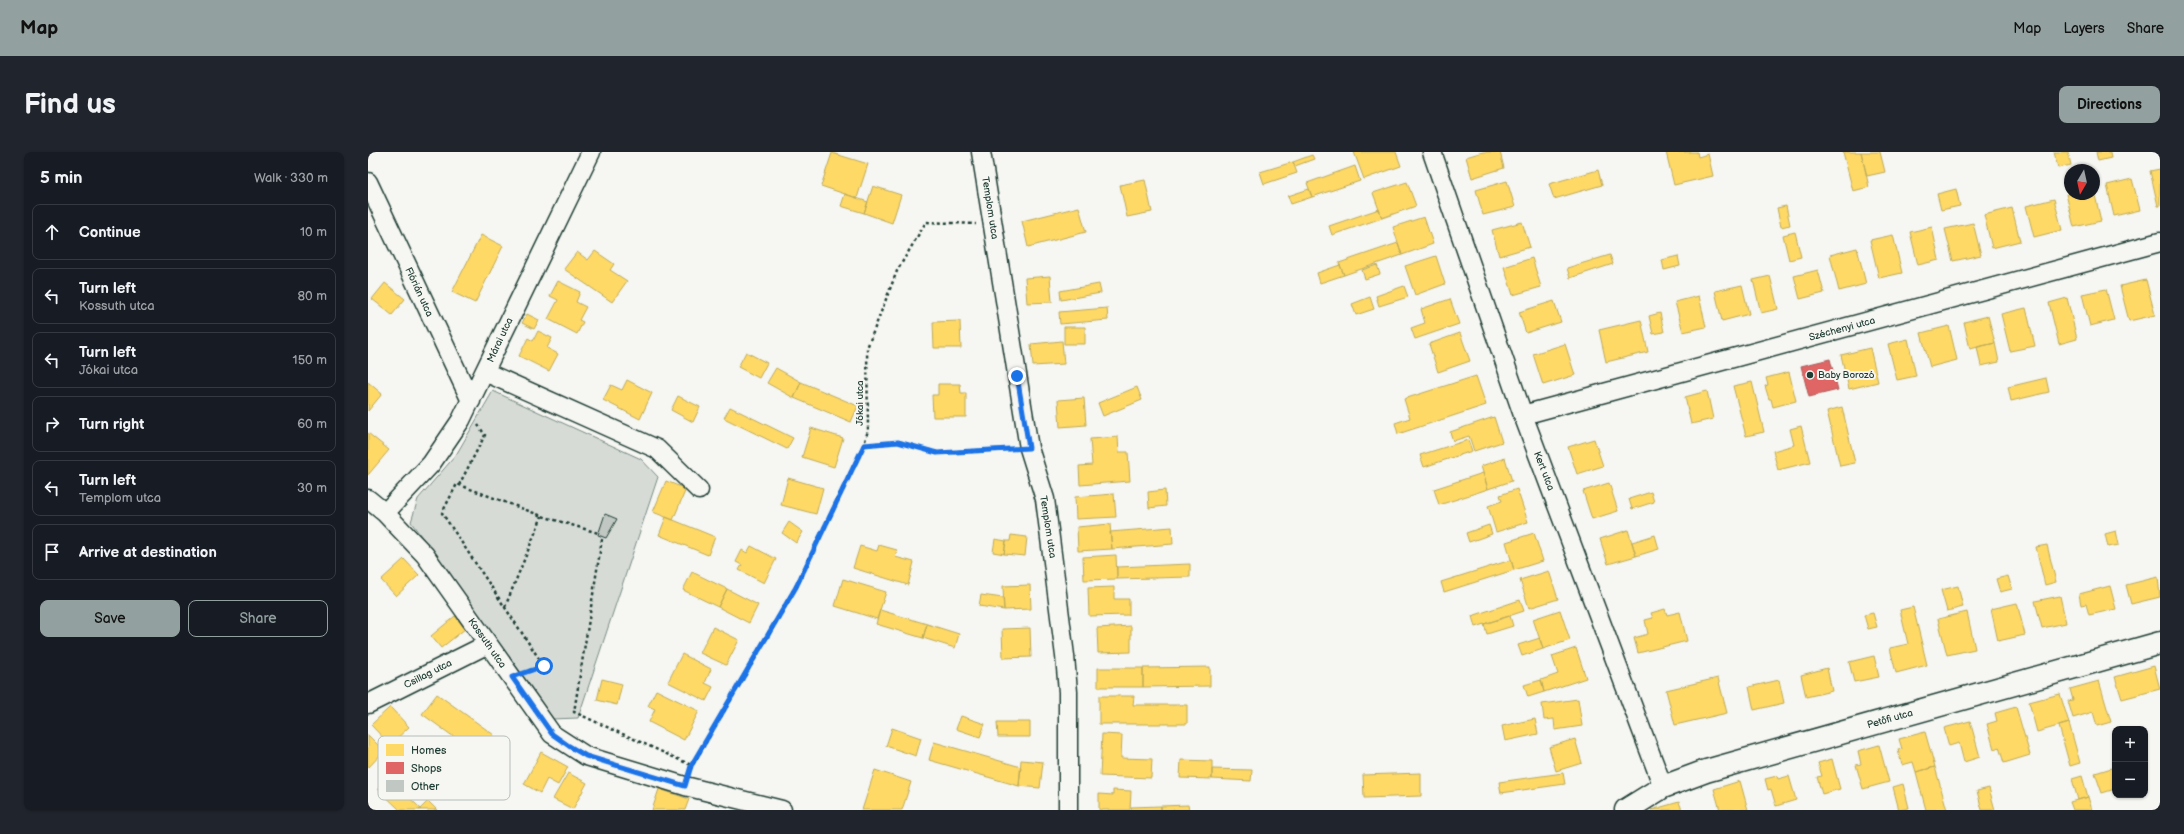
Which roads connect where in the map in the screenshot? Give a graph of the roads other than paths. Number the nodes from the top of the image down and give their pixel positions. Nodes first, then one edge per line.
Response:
1 (591, 152) edge
2 (981, 152) edge
3 (1432, 152) edge
4 (368, 182) edge
5 (2160, 242) edge
6 (485, 372) junction
7 (471, 401) junction
8 (1523, 415) junction
9 (699, 490) dead end
10 (368, 500) edge
11 (385, 513) junction
12 (2160, 643) edge
13 (488, 644) junction
14 (368, 704) edge
15 (1663, 787) junction
16 (782, 810) edge
17 (1068, 810) edge
18 (1626, 810) edge

1 - 6 street, Márai utca
2 - 17 street, Templom utca
3 - 8 street, Kert utca
4 - 7 street, Flórián utca
5 - 8 street, Széchenyi utca
6 - 7 street, Márai utca
6 - 9 street
7 - 11 street, Márai utca
8 - 15 street, Kert utca
10 - 11 street, Kossuth utca
11 - 13 street, Kossuth utca
12 - 15 main road, Petőfi utca
13 - 14 street, Csillag utca
13 - 16 street, Kossuth utca
15 - 18 main road, Petőfi utca

